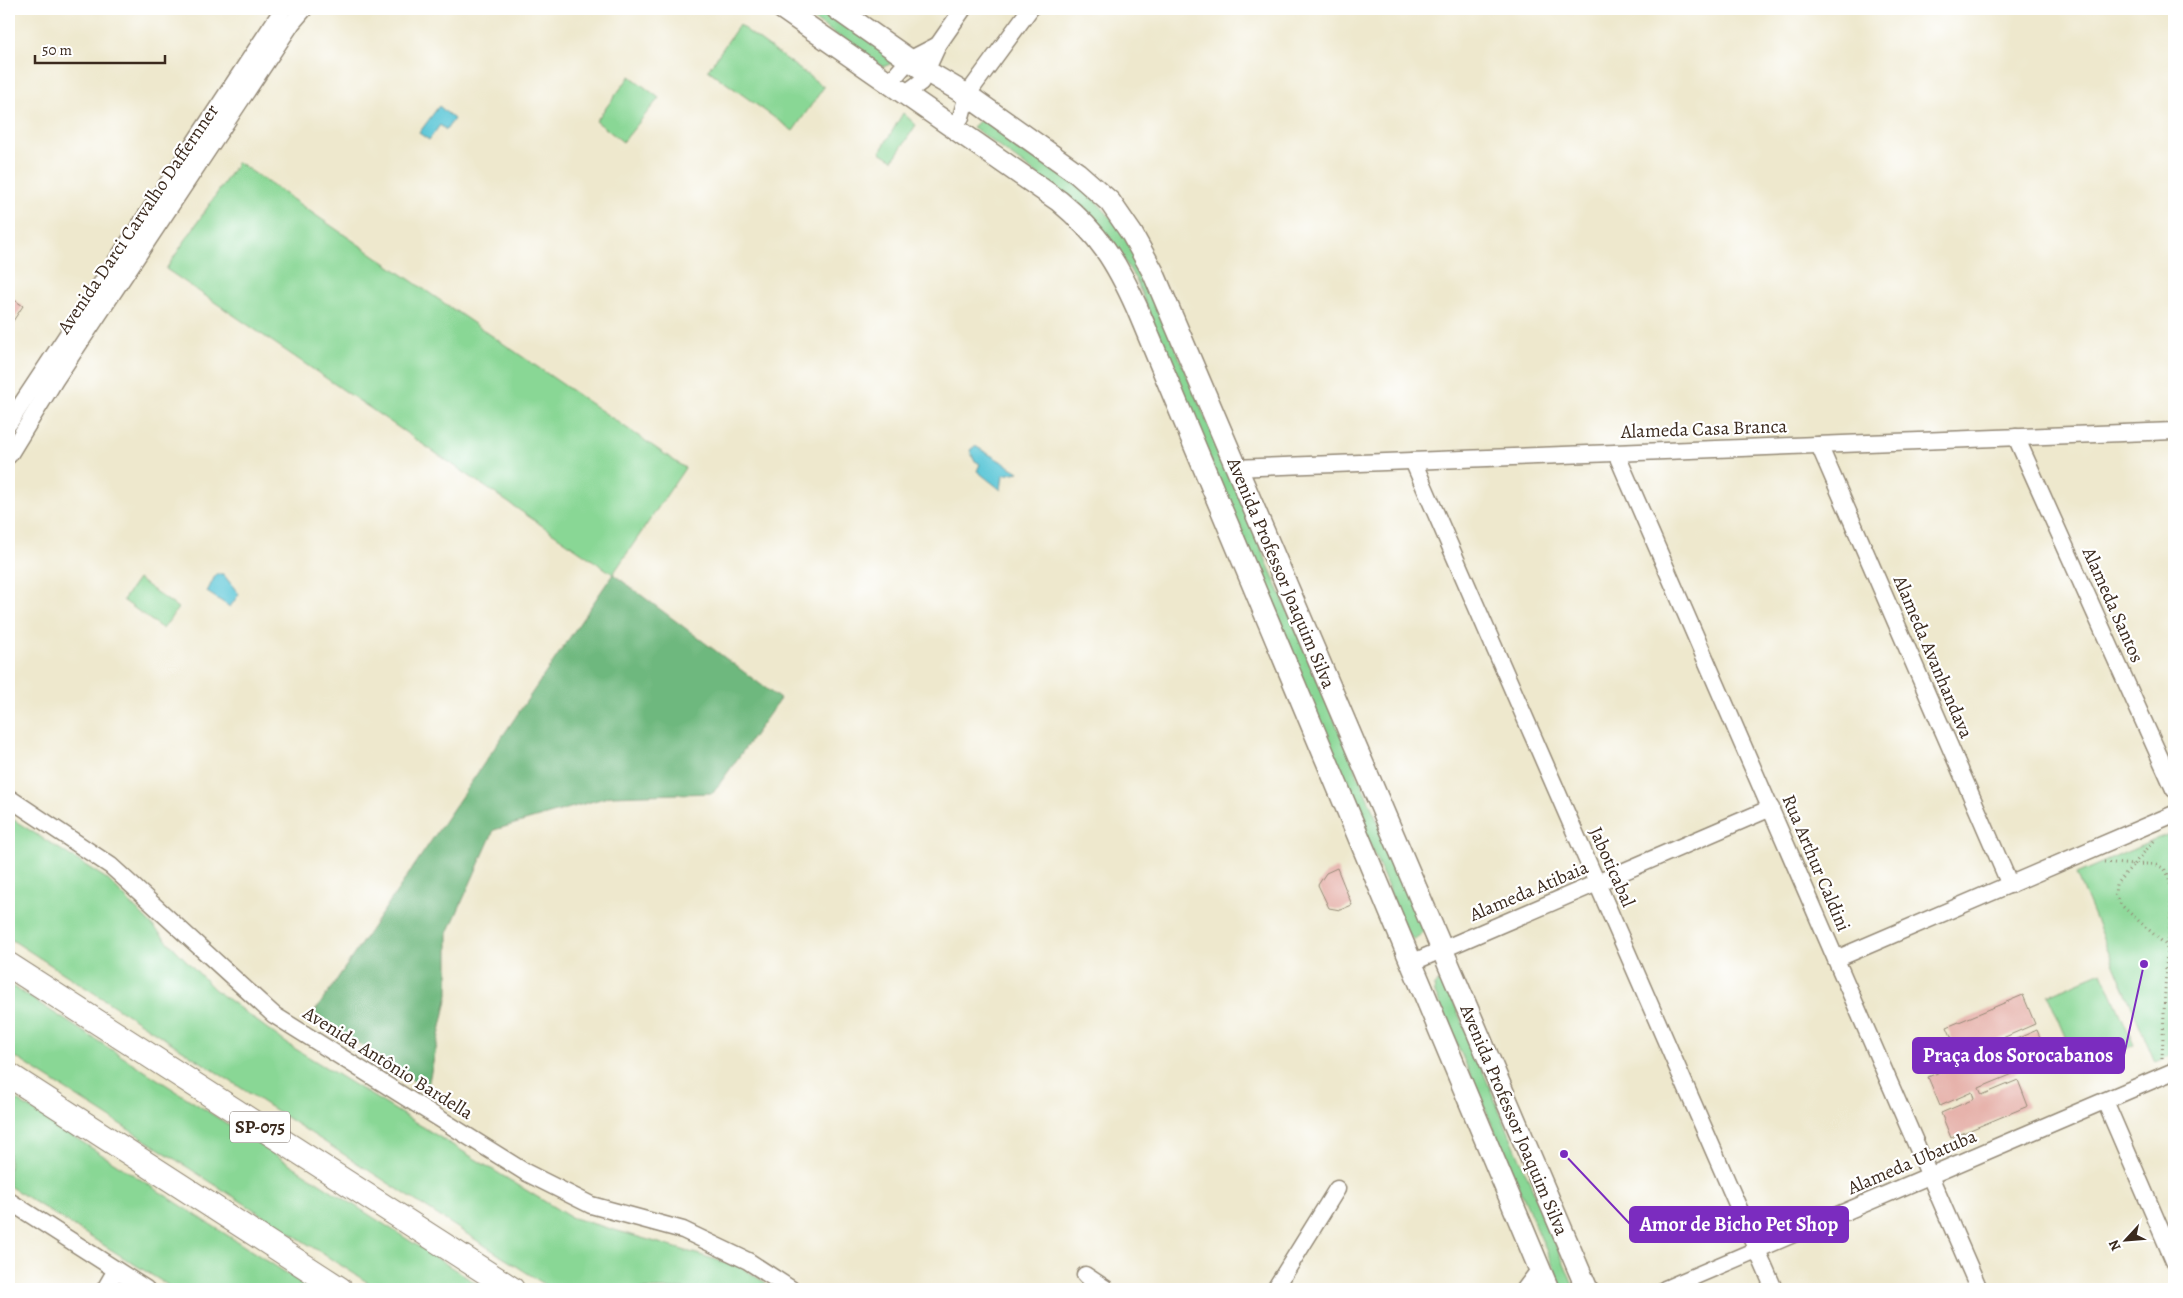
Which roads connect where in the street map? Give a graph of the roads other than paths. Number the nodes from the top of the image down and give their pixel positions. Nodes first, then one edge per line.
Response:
1 (283, 9) edge
2 (304, 9) edge
3 (784, 9) edge
4 (837, 9) edge
5 (963, 9) edge
6 (1030, 9) edge
7 (938, 45) junction
8 (909, 60) junction
9 (927, 72) junction
10 (898, 88) junction
11 (967, 95) junction
12 (948, 123) junction
13 (93, 308) junction
14 (9, 423) edge
15 (2174, 431) edge
16 (2016, 437) junction
17 (1819, 445) junction
18 (1616, 453) junction
19 (9, 455) edge
20 (1413, 461) junction
21 (1235, 468) junction
22 (2174, 789) edge
23 (9, 798) edge
24 (1771, 808) junction
25 (2174, 814) edge
26 (1598, 883) junction
27 (2010, 885) junction
28 (1442, 950) junction
29 (1836, 959) junction
30 (1411, 963) junction
31 (9, 965) edge
32 (2168, 1074) edge
33 (9, 1075) edge
34 (2106, 1101) junction
35 (1930, 1176) junction
36 (1337, 1189) dead end
37 (9, 1201) edge
38 (1757, 1250) junction
39 (2174, 1261) edge
40 (1540, 1269) junction
41 (116, 1270) junction
42 (1084, 1275) dead end
43 (105, 1289) edge
44 (146, 1289) edge
45 (340, 1289) edge
46 (512, 1289) edge
47 (791, 1289) edge
48 (1106, 1289) edge
49 (1275, 1289) edge
50 (1525, 1289) edge
51 (1548, 1289) edge
52 (1587, 1289) edge
53 (1664, 1289) edge
54 (1774, 1289) edge
55 (1979, 1289) edge

1 - 13 street, Avenida Darci Carvalho Daffernner
2 - 13 street, Avenida Darci Carvalho Daffernner
3 - 10 main road, Avenida Professor Joaquim Silva
4 - 8 main road, Avenida Professor Joaquim Silva
5 - 7 street
6 - 11 street
7 - 8 street
7 - 9 street
8 - 9 main road, Avenida Professor Joaquim Silva
8 - 10 street
9 - 10 street
9 - 11 main road, Avenida Professor Joaquim Silva
10 - 12 main road, Avenida Professor Joaquim Silva
11 - 12 street
11 - 21 main road, Avenida Professor Joaquim Silva
12 - 30 main road, Avenida Professor Joaquim Silva
13 - 14 street, Avenida Darci Carvalho Daffernner
13 - 19 street, Avenida Darci Carvalho Daffernner
15 - 16 street, Alameda Casa Branca
16 - 17 street, Alameda Casa Branca
16 - 22 street, Alameda Santos
17 - 18 street, Alameda Casa Branca
17 - 27 street, Alameda Avanhandava
18 - 20 street, Alameda Casa Branca
18 - 24 street, Rua Arthur Caldini
20 - 21 street, Alameda Casa Branca
20 - 26 street, Jaboticabal
21 - 28 main road, Avenida Professor Joaquim Silva
23 - 47 street, Avenida Antônio Bardella
24 - 26 street, Alameda Atibaia
24 - 29 street, Rua Arthur Caldini
25 - 27 street
26 - 28 street, Alameda Atibaia
26 - 38 street, Jaboticabal
27 - 29 street
28 - 30 street
28 - 52 main road, Avenida Professor Joaquim Silva
29 - 35 street, Rua Arthur Caldini
30 - 40 main road, Avenida Professor Joaquim Silva
31 - 46 highway, SP-075
32 - 34 street, Alameda Ubatuba
33 - 45 highway
34 - 35 street, Alameda Ubatuba
34 - 39 street
35 - 38 street, Alameda Ubatuba
35 - 55 street, Rua Arthur Caldini
36 - 49 street
37 - 41 street
38 - 53 street, Alameda Ubatuba
38 - 54 street, Jaboticabal
40 - 50 street
40 - 51 main road, Avenida Professor Joaquim Silva
41 - 43 street
41 - 44 street
42 - 48 street

